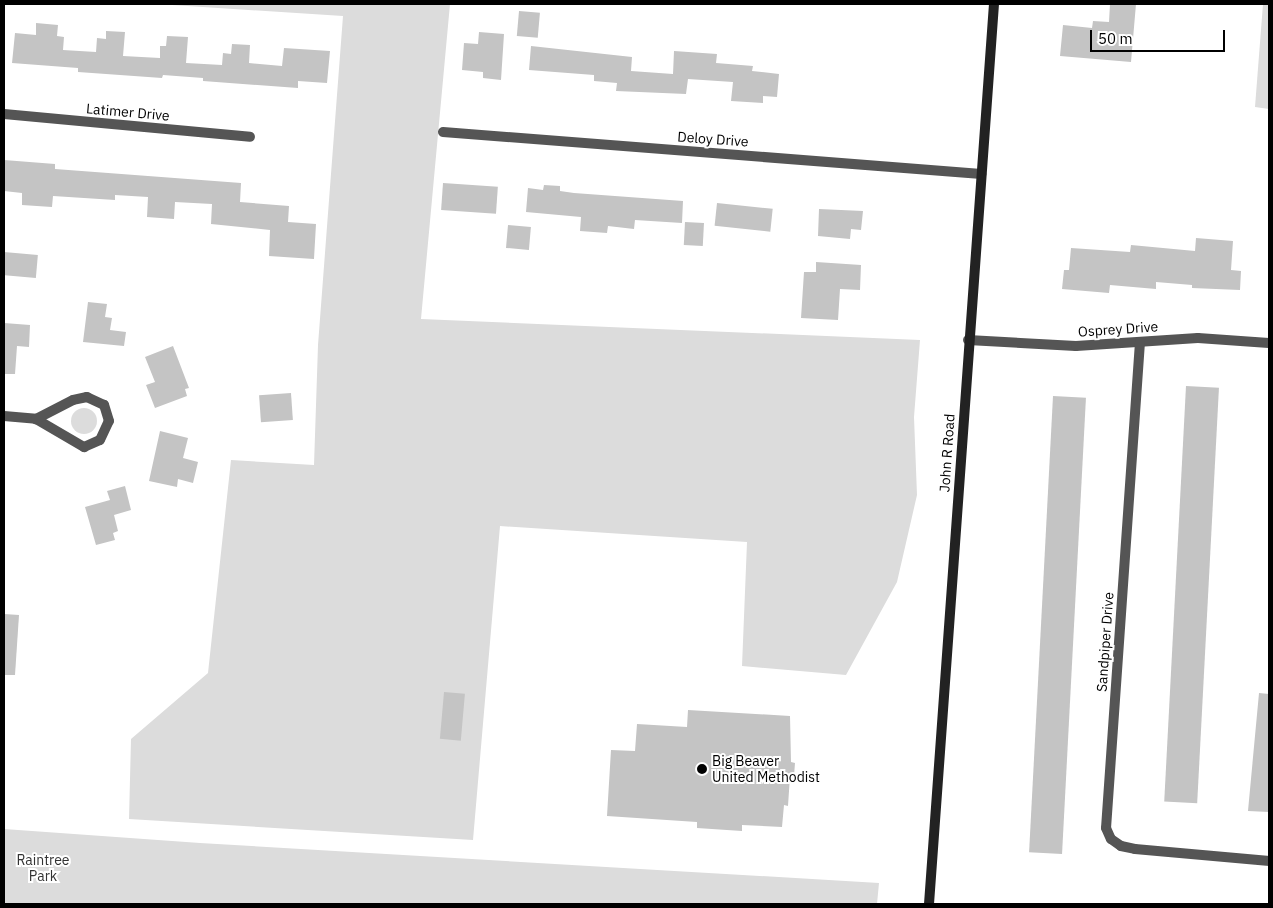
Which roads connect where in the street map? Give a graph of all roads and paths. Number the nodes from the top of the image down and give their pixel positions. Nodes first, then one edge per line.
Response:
1 (994, 4) edge
2 (4, 114) edge
3 (443, 132) dead end
4 (250, 136) dead end
5 (982, 174) junction
6 (968, 340) junction
7 (1140, 342) junction
8 (1269, 343) edge
9 (4, 416) edge
10 (36, 419) junction
11 (1269, 860) edge
12 (928, 904) edge

1 - 5 main road, John R Road
2 - 4 street, Latimer Drive
3 - 5 street, Deloy Drive
5 - 6 main road, John R Road
6 - 7 street, Osprey Drive
6 - 12 main road, John R Road
7 - 8 street, Osprey Drive
7 - 11 street, Sandpiper Drive
9 - 10 street
10 - 10 street

